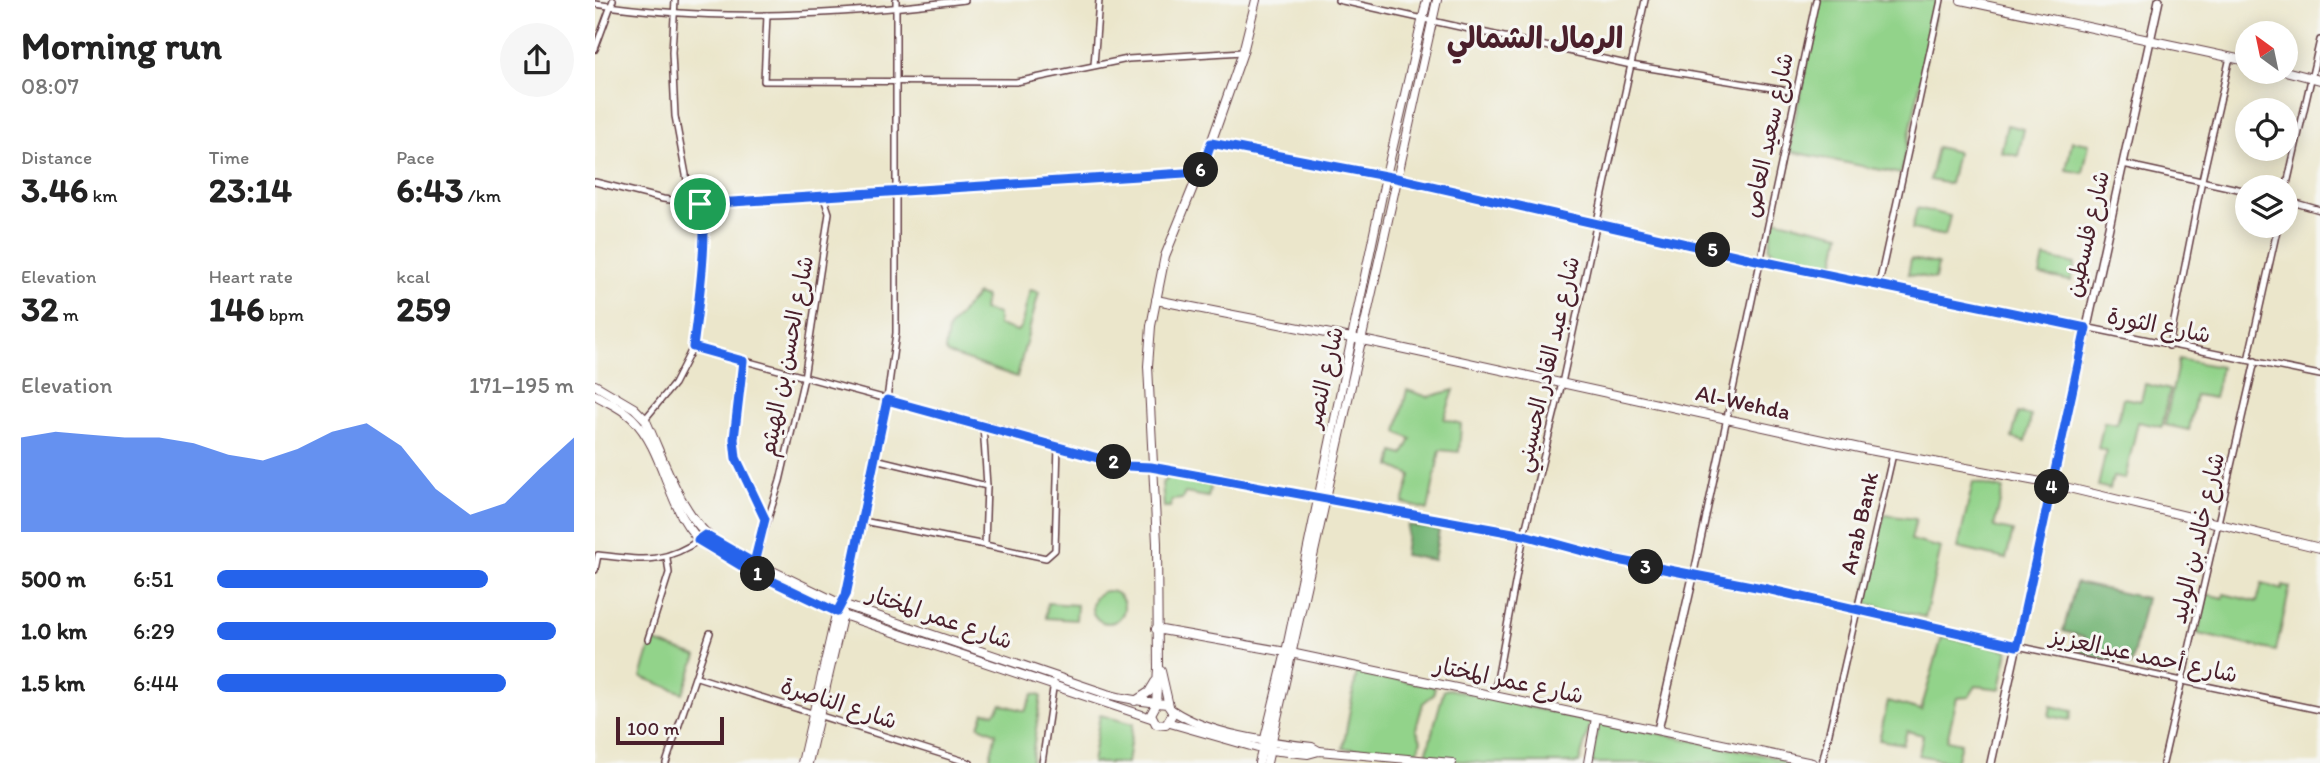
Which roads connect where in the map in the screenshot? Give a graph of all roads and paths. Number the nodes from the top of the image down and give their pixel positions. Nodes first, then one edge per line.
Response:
1 (675, 0) edge
2 (896, 0) edge
3 (965, 0) edge
4 (1098, 0) edge
5 (1256, 0) edge
6 (1338, 0) edge
7 (1427, 0) edge
8 (1437, 0) edge
9 (1645, 0) edge
10 (1816, 0) edge
11 (1941, 0) edge
12 (1961, 0) edge
13 (2159, 0) edge
14 (612, 3) edge
15 (595, 4) edge
16 (895, 9) junction
17 (673, 10) junction
18 (767, 15) junction
19 (1423, 18) junction
20 (1433, 19) junction
21 (2150, 40) junction
22 (2320, 40) edge
23 (595, 49) edge
24 (1243, 52) junction
25 (2230, 57) junction
26 (2235, 58) edge
27 (1094, 65) junction
28 (1631, 65) junction
29 (2298, 74) edge
30 (2316, 79) edge
31 (895, 82) junction
32 (1796, 92) junction
33 (1211, 143) junction
34 (2123, 164) junction
35 (1201, 172) junction
36 (2290, 175) edge
37 (1391, 177) junction
38 (2202, 180) junction
39 (595, 181) edge
40 (2235, 188) edge
41 (894, 192) junction
42 (823, 195) junction
43 (700, 204) junction
44 (2298, 204) edge
45 (2320, 210) edge
46 (1597, 222) junction
47 (2276, 238) edge
48 (1761, 261) junction
49 (1879, 284) junction
50 (1156, 300) junction
51 (2086, 328) junction
52 (1357, 339) junction
53 (2169, 346) junction
54 (693, 347) junction
55 (2252, 360) junction
56 (743, 361) junction
57 (2320, 375) edge
58 (804, 378) junction
59 (1562, 383) junction
60 (595, 385) edge
61 (595, 395) edge
62 (887, 400) junction
63 (1727, 417) junction
64 (645, 419) junction
65 (983, 425) junction
66 (1058, 445) junction
67 (1892, 454) junction
68 (875, 459) junction
69 (1151, 467) junction
70 (2052, 484) junction
71 (987, 486) junction
72 (1321, 497) junction
73 (765, 519) junction
74 (863, 521) junction
75 (2218, 524) junction
76 (1524, 535) junction
77 (702, 538) junction
78 (985, 545) junction
79 (2320, 548) edge
80 (667, 558) junction
81 (754, 563) junction
82 (595, 572) edge
83 (1693, 577) junction
84 (841, 609) junction
85 (1856, 610) junction
86 (1156, 629) junction
87 (710, 633) dead end
88 (648, 639) dead end
89 (2017, 646) junction
90 (1290, 653) junction
91 (1157, 665) junction
92 (697, 677) junction
93 (1054, 680) junction
94 (2182, 682) junction
95 (1494, 695) junction
96 (1135, 702) junction
97 (1156, 705) junction
98 (1171, 708) junction
99 (2320, 710) edge
100 (816, 713) junction
101 (1151, 718) junction
102 (1595, 718) junction
103 (1170, 723) junction
104 (1658, 730) junction
105 (1266, 746) junction
106 (666, 763) edge
107 (802, 763) edge
108 (808, 763) edge
109 (970, 763) edge
110 (1042, 763) edge
111 (1259, 763) edge
112 (1267, 763) edge
113 (1452, 763) edge
114 (1588, 763) edge
115 (1812, 763) edge
116 (1822, 763) edge
117 (1991, 763) edge
118 (2162, 763) edge

1 - 17 street
2 - 16 street
3 - 16 street
4 - 27 street
5 - 24 main road
6 - 19 street
7 - 19 main road, شارع النصر
8 - 20 main road, شارع النصر
9 - 28 street, شارع عبد القادر الحسيني
10 - 32 street, شارع سعيد العاص
11 - 49 street
12 - 21 main road
13 - 21 street, شارع فلسطين
14 - 15 street
14 - 17 street
14 - 23 street
16 - 18 street
16 - 31 street
17 - 18 street
17 - 43 street
18 - 31 street
19 - 20 street
19 - 37 main road, شارع النصر
20 - 28 street
20 - 37 main road, شارع النصر
21 - 25 main road
21 - 34 street, شارع فلسطين
22 - 30 street
24 - 27 street
24 - 33 main road
25 - 26 main road
25 - 38 street
27 - 31 street
28 - 32 street
28 - 46 street, شارع عبد القادر الحسيني
29 - 30 main road
30 - 36 street
31 - 41 street
32 - 48 street, شارع سعيد العاص
33 - 35 main road
33 - 37 street, شارع الثورة
34 - 38 street
34 - 51 street, شارع فلسطين
35 - 41 street
35 - 50 main road
37 - 46 street, شارع الثورة
37 - 52 main road, شارع النصر
38 - 40 street
38 - 53 street
39 - 43 street
41 - 42 street
41 - 62 street
42 - 43 street
42 - 58 street, شارع الحسن بن الهيثم
43 - 54 street
44 - 45 street
46 - 48 street, شارع الثورة
46 - 59 street, شارع عبد القادر الحسيني
47 - 55 street, شارع خالد بن الوليد
48 - 49 street, شارع الثورة
48 - 63 street, شارع سعيد العاص
49 - 51 street, شارع الثورة
50 - 52 main road, Al-Wehda
50 - 69 main road
51 - 53 street, شارع الثورة
51 - 70 street, شارع فلسطين
52 - 59 main road, Al-Wehda
52 - 72 main road, شارع النصر
53 - 55 street, شارع الثورة
54 - 56 street, شارع أحمد عبدالعزيز
54 - 64 street
55 - 57 street, شارع الثورة
55 - 75 street, شارع خالد بن الوليد
56 - 58 street, شارع أحمد عبدالعزيز
56 - 73 street
58 - 62 street, شارع أحمد عبدالعزيز
58 - 73 street, شارع الحسن بن الهيثم
59 - 63 main road, Al-Wehda
59 - 76 street, شارع عبد القادر الحسيني
60 - 64 main road, شارع عمر المختار
61 - 77 main road
62 - 65 street, شارع أحمد عبدالعزيز
62 - 68 street
63 - 67 main road, Al-Wehda
63 - 83 street, شارع سعيد العاص
64 - 77 main road, شارع عمر المختار
65 - 66 street, شارع أحمد عبدالعزيز
65 - 71 street
66 - 69 street, شارع أحمد عبدالعزيز
66 - 78 street
67 - 70 main road, Al-Wehda
67 - 85 street, Arab Bank
68 - 71 street
68 - 74 street
69 - 72 street, شارع أحمد عبدالعزيز
69 - 86 main road
70 - 75 main road, Al-Wehda
70 - 89 street, شارع فلسطين
71 - 78 street
72 - 76 street, شارع أحمد عبدالعزيز
72 - 90 main road, شارع النصر
73 - 81 street, شارع الحسن بن الهيثم
74 - 78 street
74 - 84 street
75 - 79 main road, Al-Wehda
75 - 94 street, شارع خالد بن الوليد
76 - 83 street, شارع أحمد عبدالعزيز
76 - 95 street, شارع عبد القادر الحسيني
77 - 80 street
77 - 81 main road, شارع عمر المختار
77 - 84 main road, شارع عمر المختار
80 - 82 street
80 - 88 street
81 - 84 main road, شارع عمر المختار
83 - 85 street, شارع أحمد عبدالعزيز
83 - 104 street, شارع سعيد العاص
84 - 93 main road, شارع عمر المختار
84 - 100 main road
85 - 89 street, شارع أحمد عبدالعزيز
85 - 116 street, Arab Bank
86 - 90 main road, شارع عمر المختار
86 - 91 main road
87 - 92 street
89 - 94 street, شارع أحمد عبدالعزيز
89 - 117 street, شارع فلسطين
90 - 95 main road, شارع عمر المختار
90 - 105 main road, شارع النصر
91 - 96 main road
91 - 97 main road
91 - 98 main road
92 - 100 street, شارع الناصرة
92 - 106 street
93 - 96 main road, شارع عمر المختار
93 - 101 main road, شارع عمر المختار
93 - 110 street
94 - 99 street, شارع أحمد عبدالعزيز
94 - 118 street, شارع خالد بن الوليد
95 - 102 main road, شارع عمر المختار
96 - 97 main road, شارع عمر المختار
97 - 98 main road, شارع عمر المختار
97 - 101 main road
98 - 103 main road
98 - 105 main road
100 - 107 main road
100 - 108 main road
100 - 109 street, شارع الناصرة
101 - 103 main road, شارع عمر المختار
102 - 104 main road, شارع عمر المختار
102 - 114 main road
103 - 105 main road
104 - 115 main road, شارع عمر المختار
105 - 111 main road, شارع النصر
105 - 112 main road
105 - 113 main road

